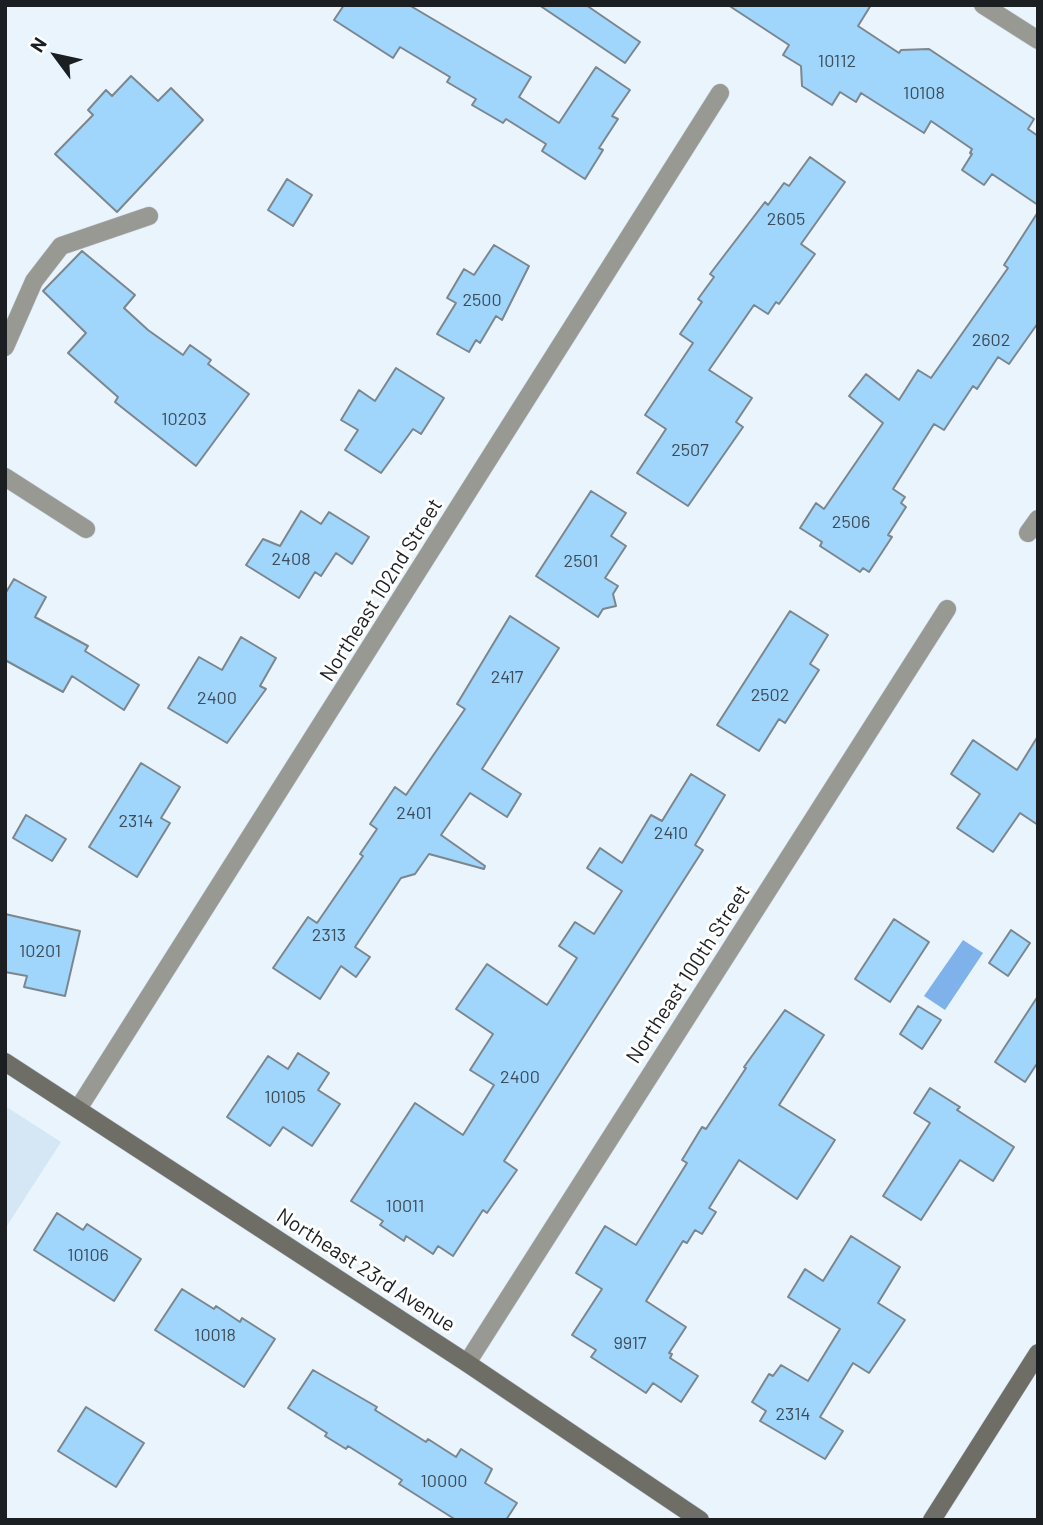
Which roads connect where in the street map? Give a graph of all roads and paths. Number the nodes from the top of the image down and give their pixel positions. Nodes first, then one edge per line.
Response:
1 (982, 5) edge
2 (1038, 40) edge
3 (720, 93) dead end
4 (149, 216) dead end
5 (5, 347) edge
6 (5, 477) edge
7 (86, 529) dead end
8 (947, 609) dead end
9 (5, 1062) edge
10 (78, 1109) junction
11 (1038, 1353) edge
12 (467, 1363) junction
13 (701, 1520) edge
14 (932, 1520) edge

1 - 2 street
3 - 10 street, Northeast 102nd Street
4 - 5 street
6 - 7 street
8 - 12 street, Northeast 100th Street
9 - 10 street, Northeast 23rd Avenue
10 - 12 street, Northeast 23rd Avenue
11 - 14 street
12 - 13 street, Northeast 23rd Avenue

